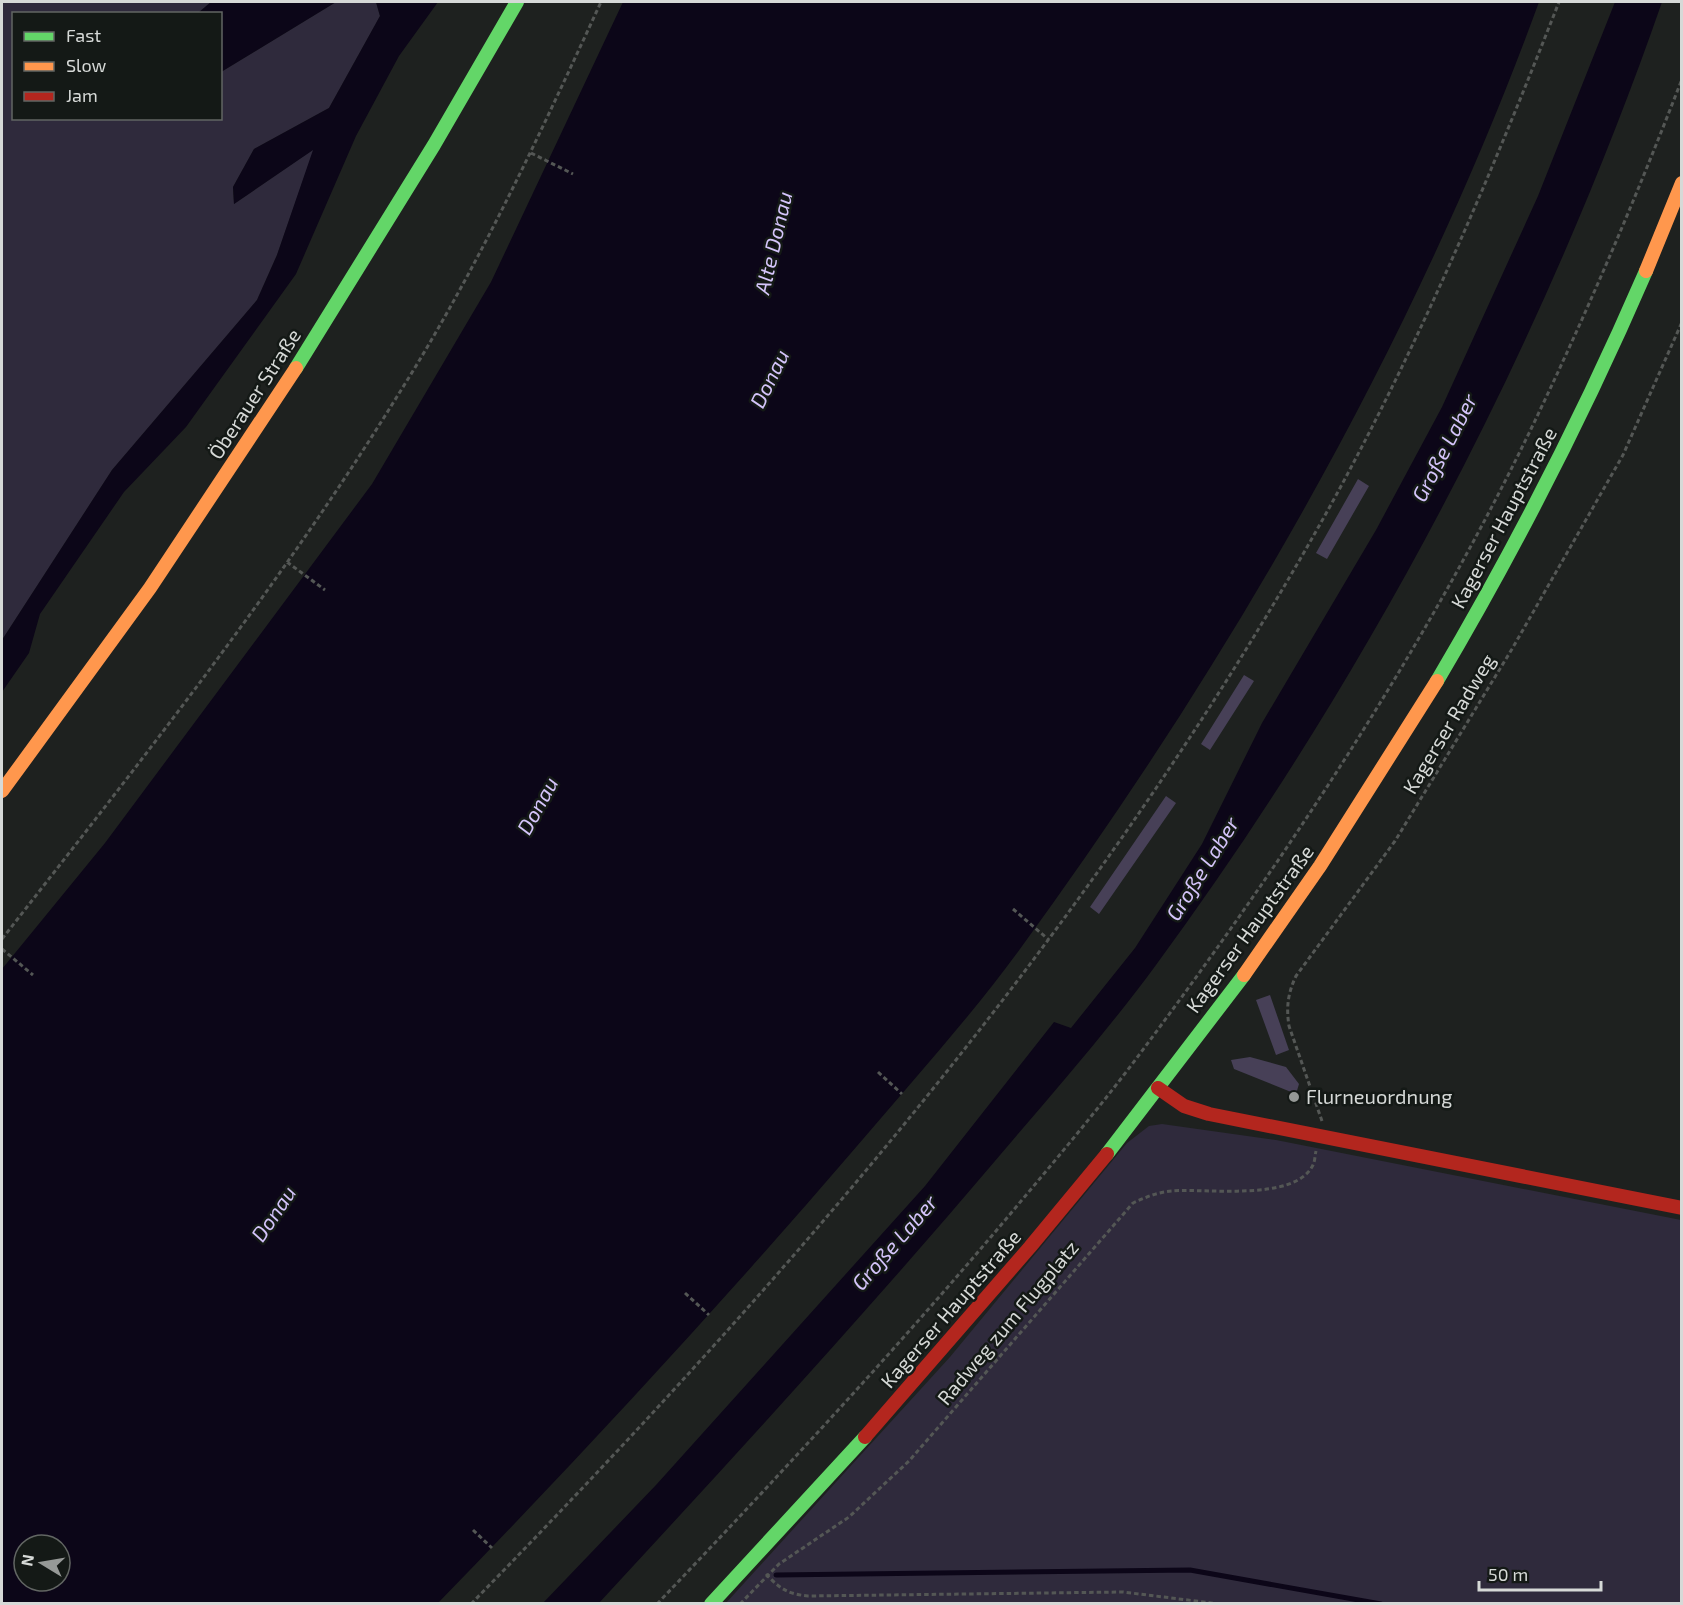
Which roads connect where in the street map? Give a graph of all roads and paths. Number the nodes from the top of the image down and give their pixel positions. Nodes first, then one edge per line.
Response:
1 (517, 2) edge
2 (602, 2) edge
3 (1559, 2) edge
4 (1682, 79) edge
5 (531, 153) junction
6 (573, 174) dead end
7 (1682, 183) edge
8 (1682, 322) edge
9 (287, 562) junction
10 (325, 590) dead end
11 (2, 791) edge
12 (1013, 909) dead end
13 (2, 939) edge
14 (1049, 940) junction
15 (2, 949) edge
16 (33, 975) dead end
17 (878, 1072) dead end
18 (1158, 1088) junction
19 (902, 1094) dead end
20 (1319, 1137) junction
21 (1682, 1208) edge
22 (685, 1293) dead end
23 (709, 1315) dead end
24 (473, 1530) dead end
25 (492, 1548) dead end
26 (767, 1575) junction
27 (1189, 1598) junction
28 (471, 1604) edge
29 (657, 1604) edge
30 (711, 1604) edge
31 (740, 1604) edge
32 (1188, 1604) edge
33 (1220, 1604) edge

1 - 11 street, Öberauer Straße
2 - 5 path
3 - 14 path
4 - 29 path
5 - 6 path
5 - 9 path
7 - 18 street, Kagerser Hauptstraße
8 - 20 path, Kagerser Radweg
9 - 10 path
9 - 13 path
12 - 14 path
14 - 28 path
15 - 16 path
17 - 19 path
18 - 20 street
18 - 30 street, Kagerser Hauptstraße
20 - 21 street
20 - 26 path, Radweg zum Flugplatz
22 - 23 path
24 - 25 path
26 - 27 path
26 - 31 path, Radweg zum Flugplatz
27 - 32 path
27 - 33 path

